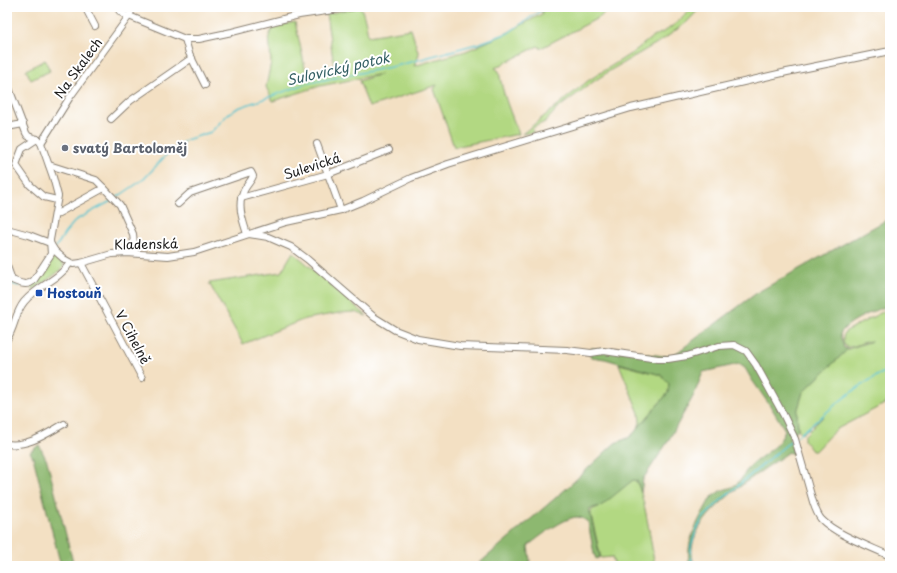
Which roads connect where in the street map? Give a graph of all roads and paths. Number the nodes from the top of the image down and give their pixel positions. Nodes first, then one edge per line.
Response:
1 (85, 7) edge
2 (117, 7) edge
3 (133, 7) edge
4 (354, 7) edge
5 (129, 16) junction
6 (95, 26) dead end
7 (185, 39) junction
8 (890, 50) edge
9 (192, 58) junction
10 (7, 83) edge
11 (205, 85) dead end
12 (110, 119) dead end
13 (23, 124) junction
14 (7, 127) edge
15 (39, 141) junction
16 (317, 144) dead end
17 (388, 150) dead end
18 (49, 165) junction
19 (328, 174) junction
20 (104, 188) junction
21 (241, 198) junction
22 (57, 200) junction
23 (178, 204) dead end
24 (341, 210) junction
25 (55, 215) junction
26 (7, 229) edge
27 (247, 234) junction
28 (50, 243) junction
29 (135, 253) junction
30 (70, 262) junction
31 (82, 263) junction
32 (7, 266) edge
33 (9, 336) edge
34 (142, 378) dead end
35 (64, 424) dead end
36 (7, 444) edge
37 (890, 556) edge

1 - 6 street
2 - 5 street
3 - 5 street, Na Skalech
4 - 7 street
5 - 7 street
5 - 15 street, Na Skalech
7 - 9 street
8 - 24 street, Kladenská
9 - 11 street
9 - 12 street
10 - 13 street
13 - 14 street
13 - 15 street
15 - 18 street
15 - 22 street
16 - 19 street
17 - 19 street, Sulevická
18 - 20 street
18 - 22 street
19 - 21 street, Sulevická
19 - 24 street
20 - 25 street
20 - 29 street
21 - 23 street
21 - 27 street
22 - 25 street
24 - 27 street, Kladenská
25 - 28 street
26 - 28 street
27 - 29 street, Kladenská
27 - 37 street, Kladenská
28 - 30 street
28 - 32 street
29 - 31 street, Kladenská
30 - 31 street, Kladenská
30 - 33 street
31 - 34 street, V Cihelně
35 - 36 street

